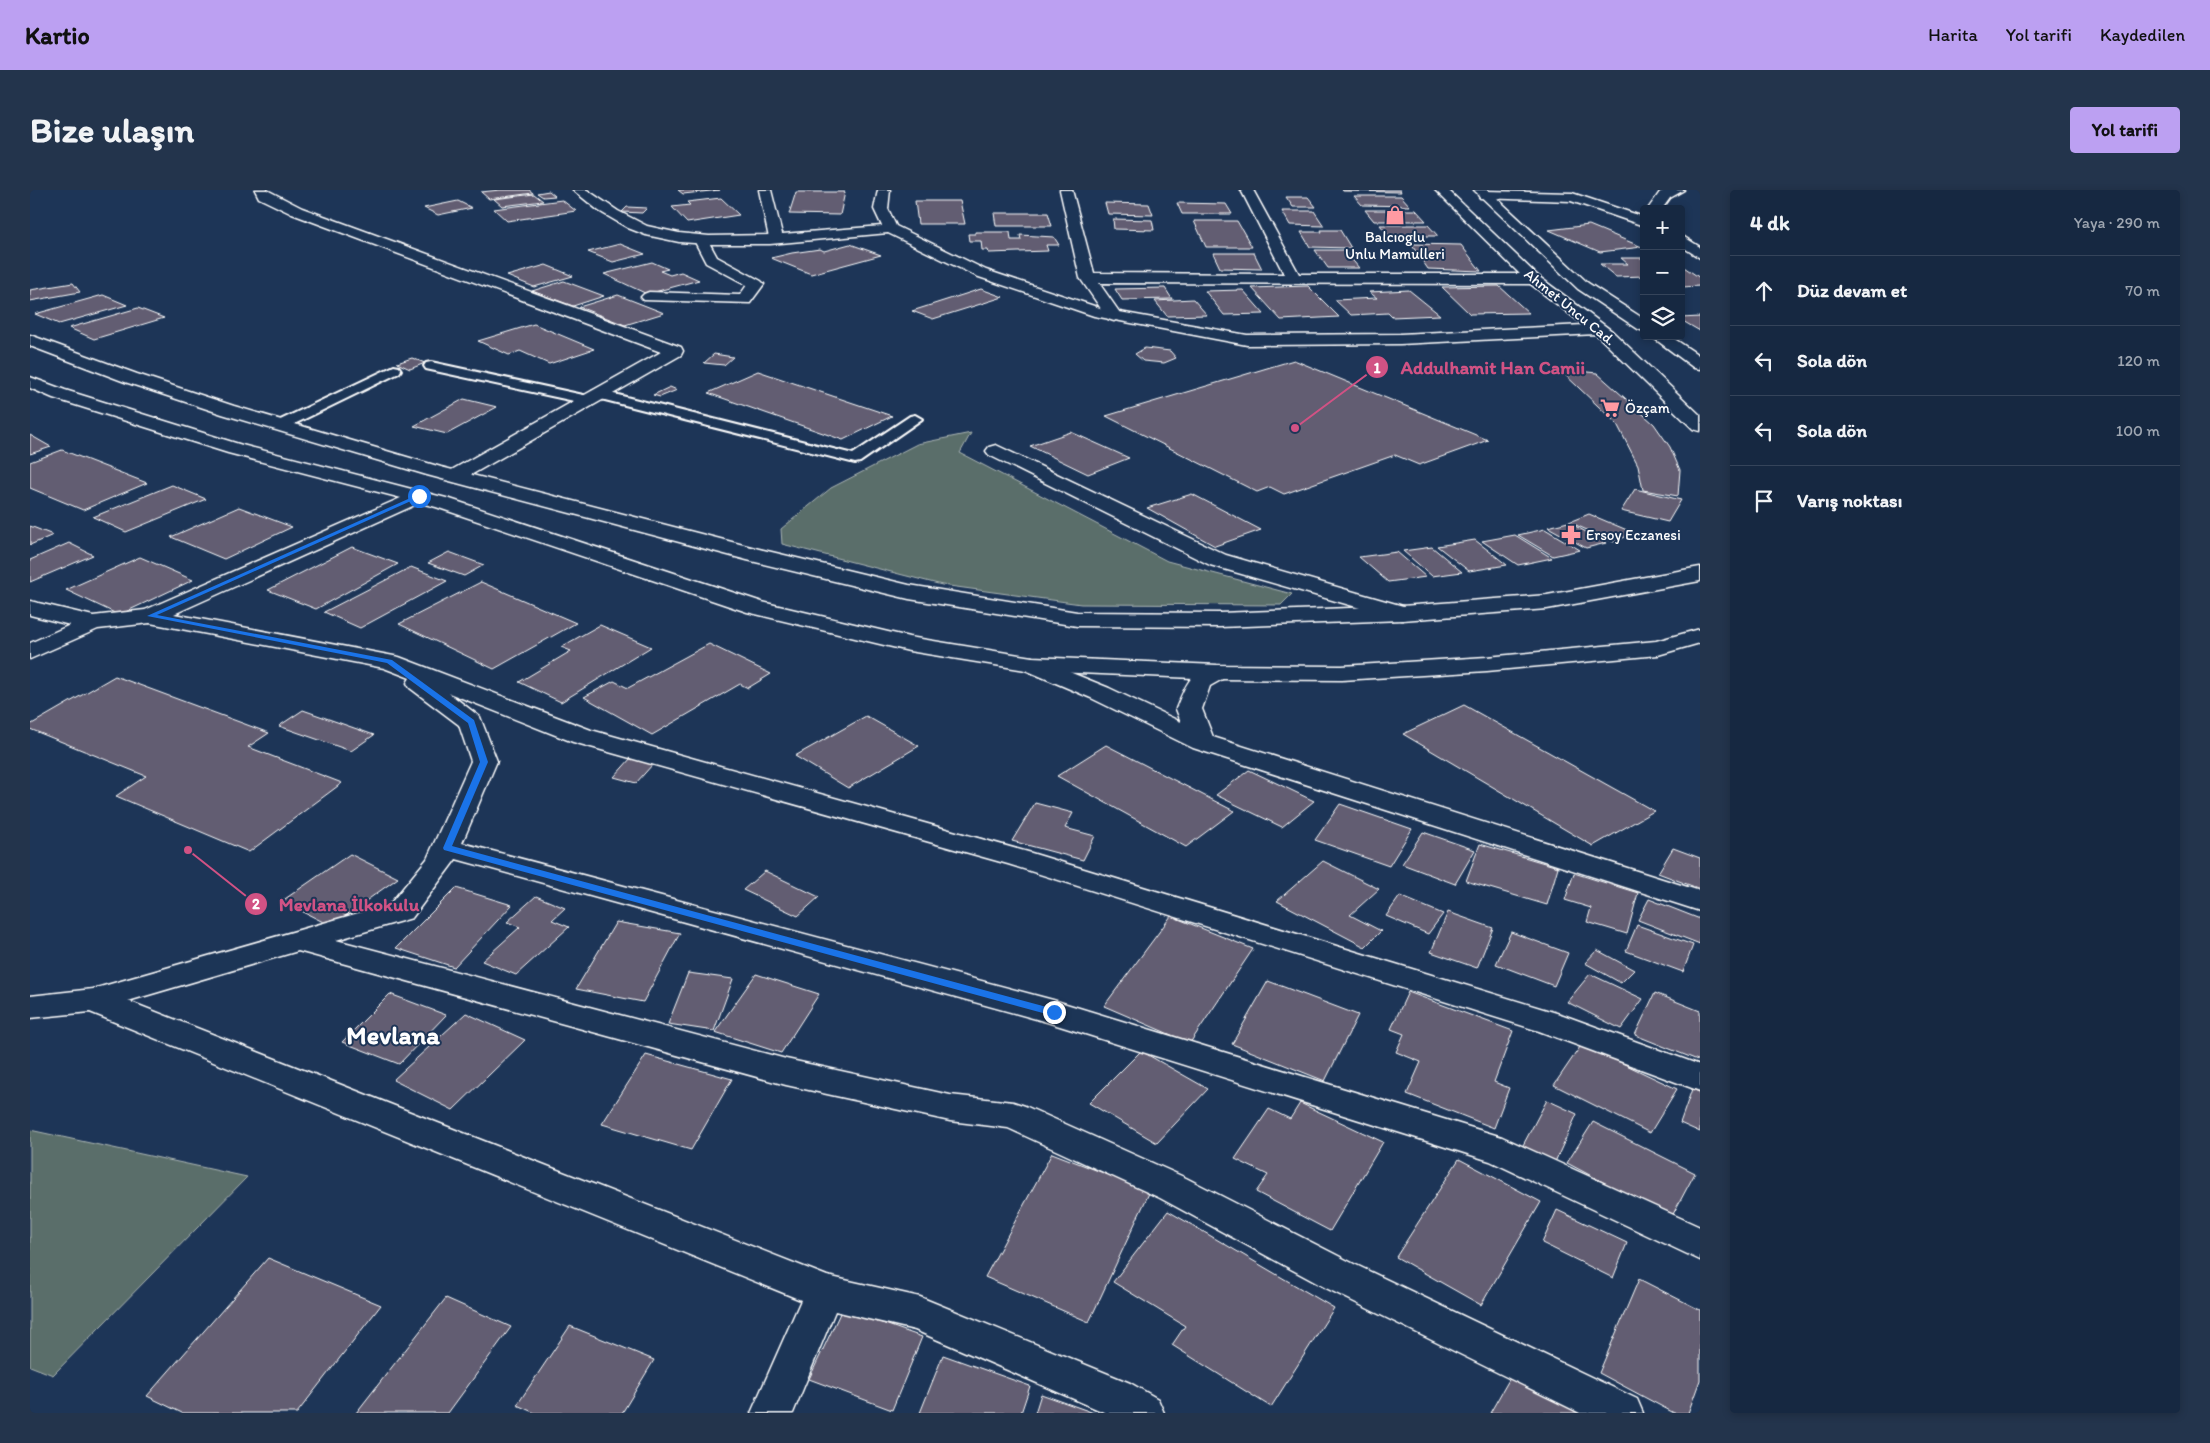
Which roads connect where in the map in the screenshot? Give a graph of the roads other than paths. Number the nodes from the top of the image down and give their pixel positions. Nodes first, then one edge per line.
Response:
1 (260, 190) edge
2 (579, 190) edge
3 (766, 190) edge
4 (884, 190) edge
5 (1066, 190) edge
6 (1247, 190) edge
7 (1441, 190) edge
8 (1678, 190) edge
9 (1482, 193) edge
10 (1658, 205) edge
11 (1640, 212) edge
12 (1620, 214) junction
13 (1640, 221) edge
14 (890, 229) junction
15 (776, 238) junction
16 (701, 240) junction
17 (1685, 242) edge
18 (1700, 254) edge
19 (1293, 277) junction
20 (1088, 278) junction
21 (1533, 279) junction
22 (649, 298) dead end
23 (1114, 316) junction
24 (1640, 323) edge
25 (1598, 328) junction
26 (30, 340) edge
27 (1664, 340) edge
28 (1700, 364) edge
29 (431, 366) dead end
30 (394, 370) dead end
31 (30, 382) edge
32 (593, 397) junction
33 (915, 419) dead end
34 (1700, 425) edge
35 (279, 426) junction
36 (996, 451) dead end
37 (455, 476) junction
38 (419, 496) junction
39 (1700, 574) edge
40 (30, 608) edge
41 (1402, 613) junction
42 (150, 616) junction
43 (93, 623) junction
44 (1700, 636) edge
45 (30, 652) edge
46 (390, 662) junction
47 (1032, 664) junction
48 (1217, 672) junction
49 (1202, 742) junction
50 (447, 848) junction
51 (1700, 901) edge
52 (299, 941) junction
53 (94, 1000) junction
54 (30, 1008) edge
55 (1700, 1078) edge
56 (1700, 1244) edge
57 (824, 1292) junction
58 (1134, 1411) edge
59 (772, 1413) edge
60 (1622, 1413) edge

1 - 32 street
2 - 16 street
3 - 15 street
4 - 14 street
5 - 20 street
6 - 19 street
7 - 21 street, Ahmet Uncu Cad.
8 - 10 street
9 - 12 street
9 - 24 street, Ahmet Uncu Cad.
11 - 12 street
12 - 13 street
14 - 15 street
14 - 23 street
15 - 16 street
16 - 22 street
17 - 18 street
19 - 20 street
19 - 21 street
20 - 23 street
21 - 25 street, Ahmet Uncu Cad.
23 - 25 street
25 - 34 street, Ahmet Uncu Cad.
26 - 35 street
27 - 28 street
29 - 32 lane
30 - 35 lane
31 - 38 street
32 - 33 lane
32 - 37 street
35 - 37 street
36 - 41 street
37 - 41 street
38 - 42 street
38 - 47 street
39 - 41 street
40 - 43 street
42 - 43 street
42 - 46 street
43 - 45 street
44 - 48 street
46 - 50 street
46 - 55 street
47 - 48 street
47 - 49 street
48 - 49 street
49 - 51 street
50 - 52 street
50 - 56 street
52 - 53 street
52 - 60 street
53 - 54 street
53 - 57 street
57 - 58 street
57 - 59 street

